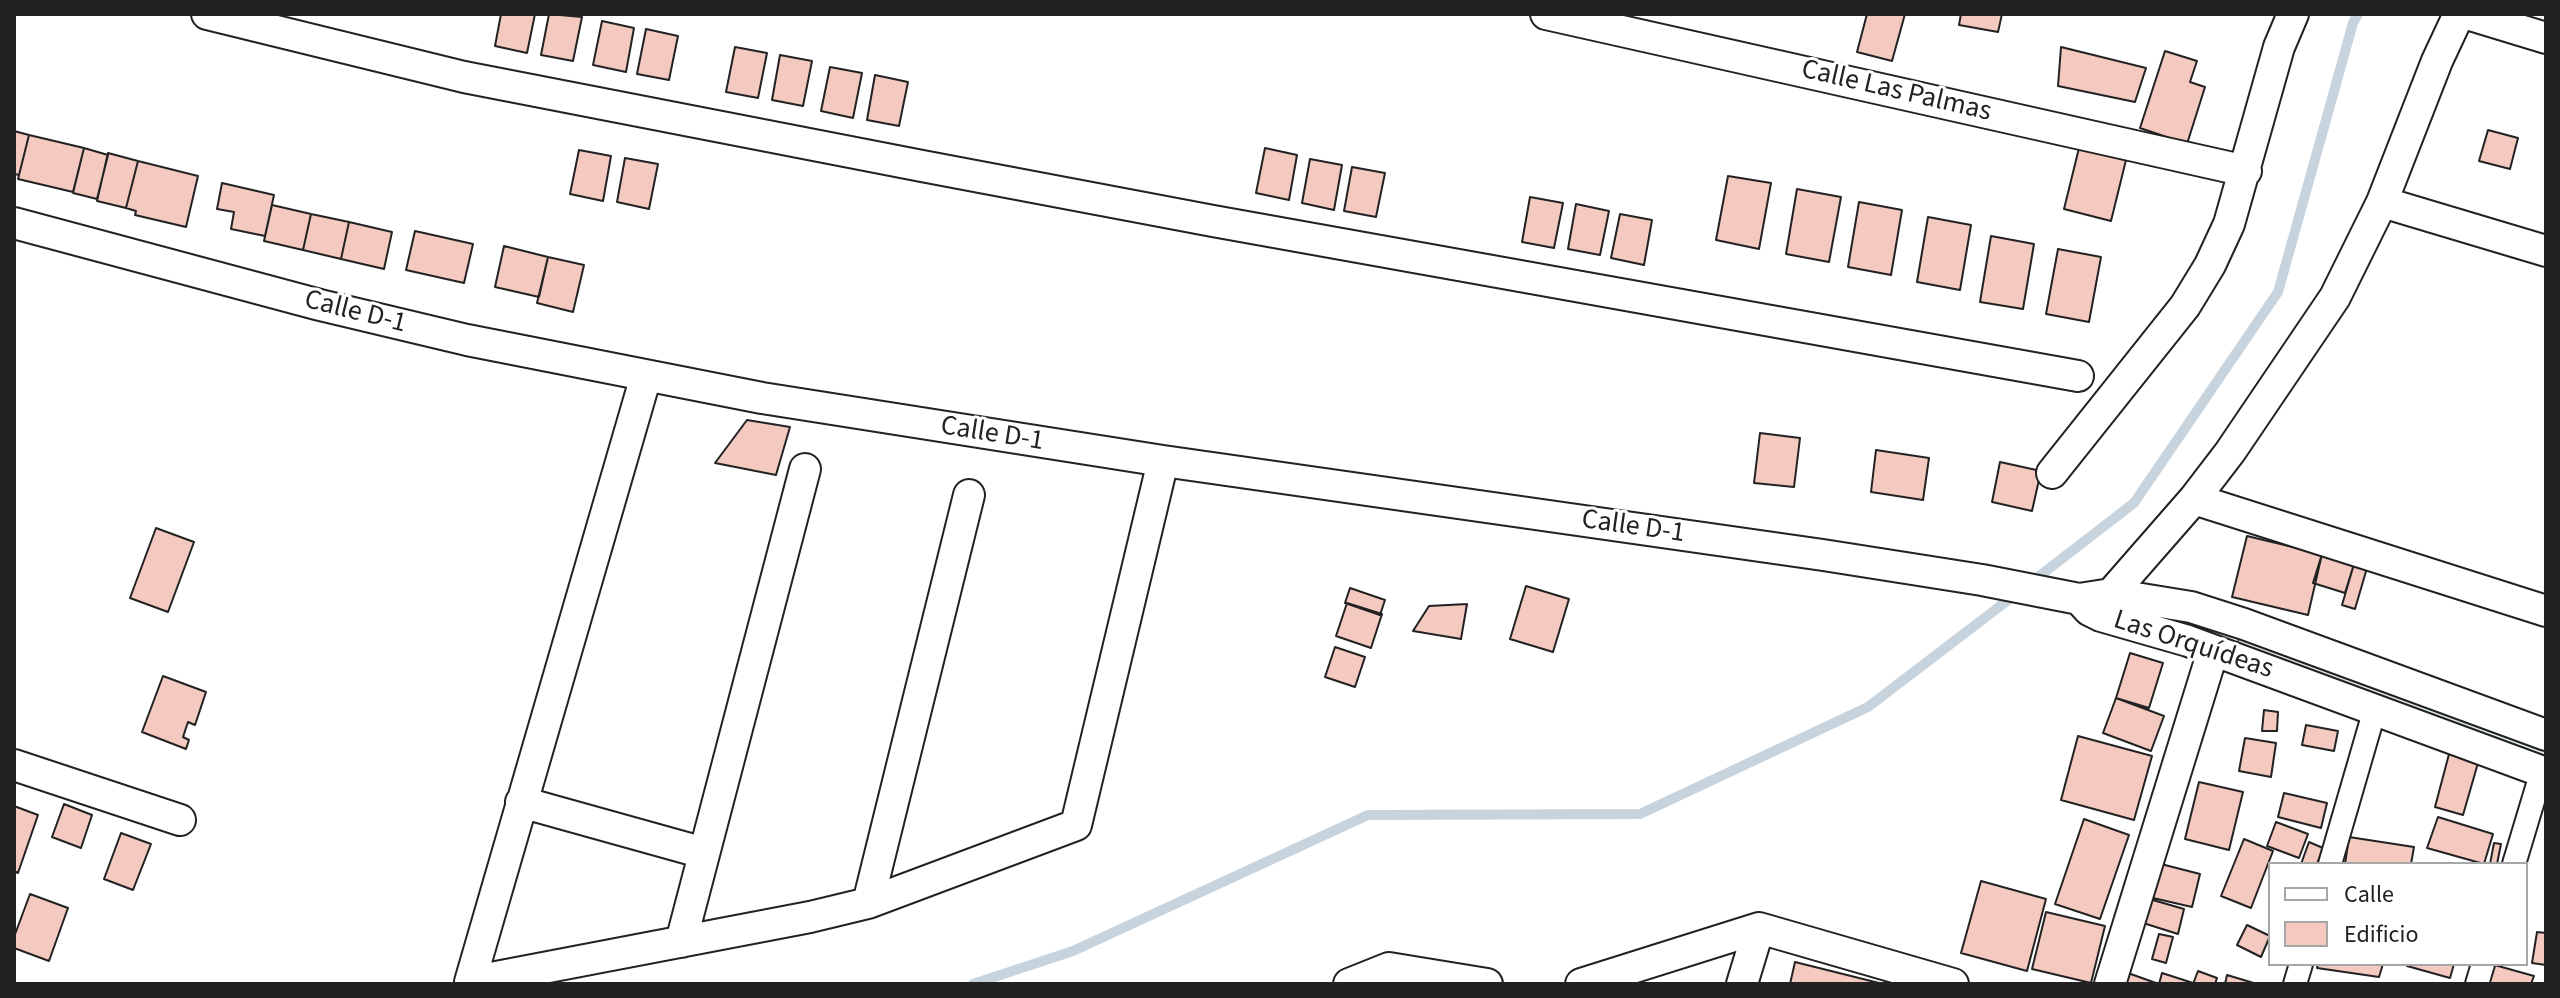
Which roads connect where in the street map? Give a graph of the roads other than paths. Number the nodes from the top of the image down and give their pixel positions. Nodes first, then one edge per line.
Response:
1 (207, 14) edge
2 (1546, 14) edge
3 (2293, 14) edge
4 (2459, 14) edge
5 (2467, 14) edge
6 (2546, 38) edge
7 (2246, 171) junction
8 (2382, 202) junction
9 (14, 223) edge
10 (2546, 251) edge
11 (646, 376) junction
12 (2078, 376) dead end
13 (1163, 461) junction
14 (805, 469) dead end
15 (2052, 473) dead end
16 (969, 495) dead end
17 (2194, 499) junction
18 (2111, 594) junction
19 (2079, 599) junction
20 (2546, 611) edge
21 (2213, 651) junction
22 (2375, 709) junction
23 (2546, 735) edge
24 (14, 765) edge
25 (2544, 772) edge
26 (521, 802) junction
27 (180, 820) dead end
28 (704, 853) junction
29 (2331, 862) edge
30 (2515, 862) edge
31 (868, 903) junction
32 (1759, 928) junction
33 (681, 942) junction
34 (1936, 982) edge
35 (1349, 984) edge
36 (1487, 984) edge
37 (1581, 984) edge
38 (1742, 984) edge
39 (2110, 984) edge

1 - 12 street
2 - 7 street, Calle Las Palmas
3 - 7 street
4 - 8 street
5 - 6 street
7 - 15 street
8 - 10 street
8 - 17 street
9 - 11 street, Calle D-1
11 - 13 street, Calle D-1
11 - 26 street
13 - 19 street, Calle D-1
13 - 31 street
14 - 28 street
16 - 31 street
17 - 18 street
17 - 20 street
18 - 19 street, Las Orquídeas
18 - 23 street, Las Orquídeas
19 - 21 street, Las Orquídeas
21 - 22 street, Las Orquídeas
21 - 39 street
22 - 25 street, Las Orquídeas
22 - 29 street
24 - 27 street
25 - 30 street
26 - 28 street
26 - 33 street
28 - 33 street
31 - 33 street
32 - 34 street
32 - 37 street
32 - 38 street
35 - 36 street

